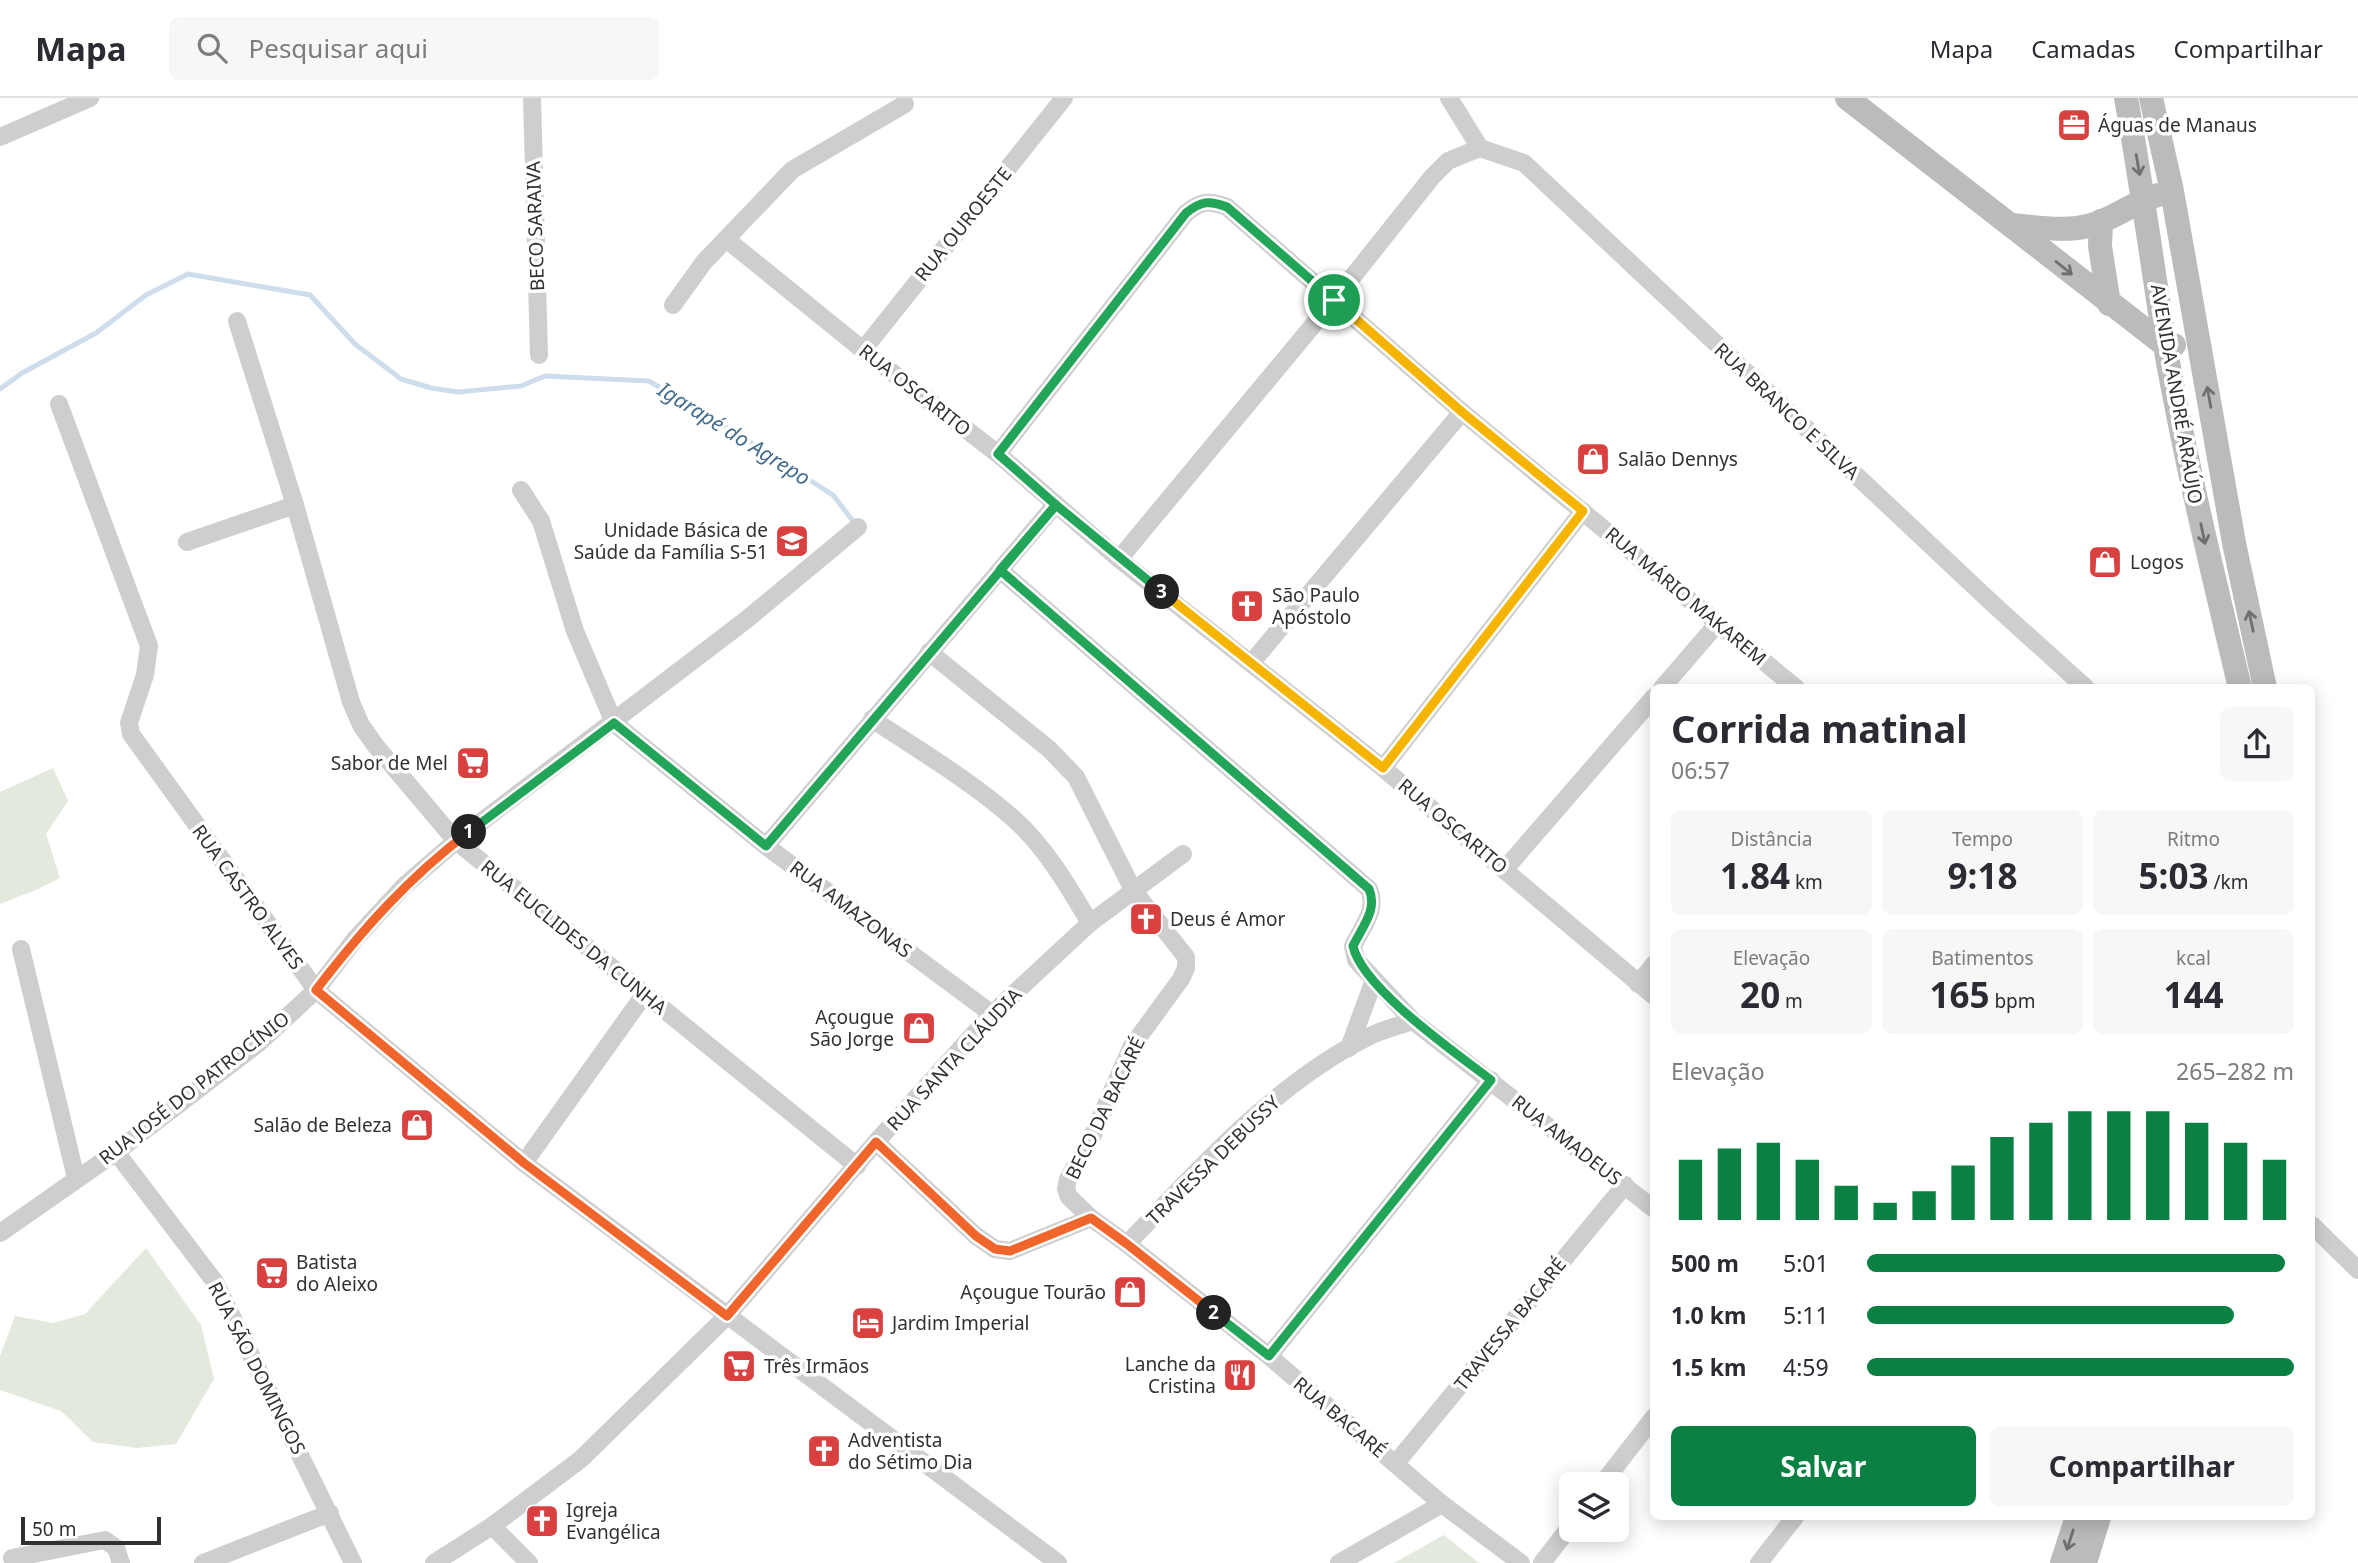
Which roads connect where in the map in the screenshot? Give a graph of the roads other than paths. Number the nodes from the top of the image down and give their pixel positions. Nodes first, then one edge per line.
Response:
1 (90, 98) edge
2 (532, 98) edge
3 (1063, 98) edge
4 (1449, 98) edge
5 (1847, 98) edge
6 (2126, 98) edge
7 (2151, 98) edge
8 (905, 104) dead end
9 (0, 137) edge
10 (1480, 148) junction
11 (2172, 191) junction
12 (2144, 199) junction
13 (2101, 221) junction
14 (2011, 225) junction
15 (726, 239) junction
16 (1334, 300) junction
17 (2109, 304) junction
18 (673, 305) dead end
19 (237, 321) dead end
20 (2198, 340) junction
21 (2166, 346) junction
22 (863, 350) junction
23 (539, 355) dead end
24 (59, 404) dead end
25 (1462, 412) junction
26 (998, 454) junction
27 (521, 490) dead end
28 (295, 505) junction
29 (1056, 505) junction
30 (1583, 511) junction
31 (858, 527) dead end
32 (187, 542) dead end
33 (1119, 559) junction
34 (1000, 570) junction
35 (1718, 622) junction
36 (929, 652) junction
37 (1252, 662) junction
38 (1665, 684) edge
39 (1791, 684) edge
40 (2082, 684) edge
41 (2239, 684) edge
42 (2263, 684) edge
43 (1650, 702) edge
44 (872, 719) junction
45 (614, 723) junction
46 (1383, 768) junction
47 (456, 841) junction
48 (766, 846) junction
49 (1182, 854) dead end
50 (1505, 869) junction
51 (1133, 890) junction
52 (1090, 923) junction
53 (21, 949) dead end
54 (1650, 969) edge
55 (1374, 980) junction
56 (1638, 984) junction
57 (316, 990) junction
58 (1650, 993) edge
59 (644, 995) junction
60 (992, 1014) junction
61 (1413, 1021) junction
62 (1349, 1048) junction
63 (1491, 1080) junction
64 (876, 1142) junction
65 (116, 1152) junction
66 (524, 1163) junction
67 (857, 1166) junction
68 (76, 1178) junction
69 (1625, 1185) junction
70 (1650, 1206) edge
71 (1091, 1218) junction
72 (2315, 1227) edge
73 (0, 1233) edge
74 (1127, 1244) junction
75 (2354, 1259) edge
76 (727, 1316) junction
77 (1269, 1356) junction
78 (1650, 1422) edge
79 (1396, 1463) junction
80 (1611, 1472) edge
81 (1442, 1504) junction
82 (330, 1513) junction
83 (1793, 1520) edge
84 (2076, 1520) edge
85 (2097, 1520) edge
86 (492, 1526) junction
87 (1559, 1541) edge
88 (12, 1558) dead end
89 (121, 1563) edge
90 (203, 1563) edge
91 (353, 1563) edge
92 (434, 1563) edge
93 (529, 1563) edge
94 (1058, 1563) edge
95 (1339, 1563) edge
96 (1521, 1563) edge
97 (1542, 1563) edge
98 (1759, 1563) edge
99 (2062, 1563) edge
100 (2085, 1563) edge

1 - 9 street
2 - 23 street, BECO SARAIVA
3 - 22 street, RUA OUROESTE
4 - 10 street
5 - 14 main road
6 -> 12 main road, AVENIDA ANDRÉ ARAÚJO
7 - 11 main road, AVENIDA ANDRÉ ARAÚJO
8 - 15 street
10 - 16 street
10 - 40 street, RUA BRANCO E SILVA
11 - 12 main road
11 - 20 main road, AVENIDA ANDRÉ ARAÚJO
12 - 13 main road
12 - 21 main road, AVENIDA ANDRÉ ARAÚJO
13 - 14 main road
13 - 17 main road
14 -> 17 main road
15 - 18 street
15 - 22 street, RUA OSCARITO
16 - 25 street, RUA MÁRIO MAKAREM
16 - 26 street, RUA MÁRIO MAKAREM
16 - 33 street
17 - 21 main road
19 - 28 street, RUA EUCLIDES DA CUNHA
20 - 21 main road
42 -> 20 main road, AVENIDA ANDRÉ ARAÚJO
21 -> 41 main road, AVENIDA ANDRÉ ARAÚJO
22 - 26 street, RUA OSCARITO
24 - 57 street, RUA CASTRO ALVES
25 - 30 street, RUA MÁRIO MAKAREM
25 - 37 street
26 - 29 street, RUA OSCARITO
27 - 45 street
28 - 32 street
28 - 47 street, RUA EUCLIDES DA CUNHA
29 - 33 street, RUA OSCARITO
29 - 34 street
30 - 35 street, RUA MÁRIO MAKAREM
30 - 46 street
31 - 45 street, RUA JOSÉ DO PATROCÍNIO
33 - 37 street, RUA OSCARITO
34 - 36 street
34 - 55 street, RUA AMADEUS
35 - 38 street
35 - 39 street, RUA MÁRIO MAKAREM
36 - 44 street
36 - 51 street, BECO DA BACARÉ
37 - 46 street, RUA OSCARITO
43 - 50 street
44 - 48 street
44 - 52 street
45 - 47 street, RUA JOSÉ DO PATROCÍNIO
45 - 48 street, RUA AMAZONAS
46 - 50 street, RUA OSCARITO
47 - 57 street, RUA JOSÉ DO PATROCÍNIO
47 - 59 street, RUA EUCLIDES DA CUNHA
48 - 60 street, RUA AMAZONAS
49 - 51 street, RUA SANTA CLÁUDIA
50 - 56 street, RUA OSCARITO
51 - 52 street, RUA SANTA CLÁUDIA
51 - 71 street, BECO DA BACARÉ
52 - 60 street, RUA SANTA CLÁUDIA
53 - 68 street
54 - 56 street
55 - 61 street, RUA AMADEUS
55 - 62 street
56 - 58 street, RUA OSCARITO
57 - 65 street, RUA JOSÉ DO PATROCÍNIO
57 - 66 street, RUA CASTRO ALVES
59 - 66 street
59 - 67 street, RUA EUCLIDES DA CUNHA
60 - 64 street, RUA SANTA CLÁUDIA
61 - 62 street, TRAVESSA DEBUSSY
61 - 63 street, RUA AMADEUS
62 - 74 street, TRAVESSA DEBUSSY
63 - 69 street, RUA AMADEUS
63 - 77 street
64 - 67 street, RUA SANTA CLÁUDIA
64 - 71 street
65 - 68 street, RUA JOSÉ DO PATROCÍNIO
65 - 82 street, RUA SÃO DOMINGOS
66 - 76 street, RUA CASTRO ALVES
67 - 76 street, RUA SANTA CLÁUDIA
68 - 73 street, RUA JOSÉ DO PATROCÍNIO
69 - 70 street, RUA AMADEUS
69 - 79 street, TRAVESSA BACARÉ
71 - 74 street, BECO DA BACARÉ
72 - 75 street
74 - 77 street, RUA BACARÉ
76 - 86 street, RUA SANTA CLÁUDIA
76 - 94 street, RUA CASTRO ALVES
77 - 79 street, RUA BACARÉ
78 - 80 street
79 - 81 street, RUA BACARÉ
81 - 95 street
81 - 96 street, RUA BACARÉ
82 - 90 street
82 - 91 street, RUA SÃO DOMINGOS
83 - 98 street
84 -> 99 main road
85 - 100 main road
86 - 92 street, RUA SANTA CLÁUDIA
86 - 93 street
87 - 97 street
88 - 89 street

